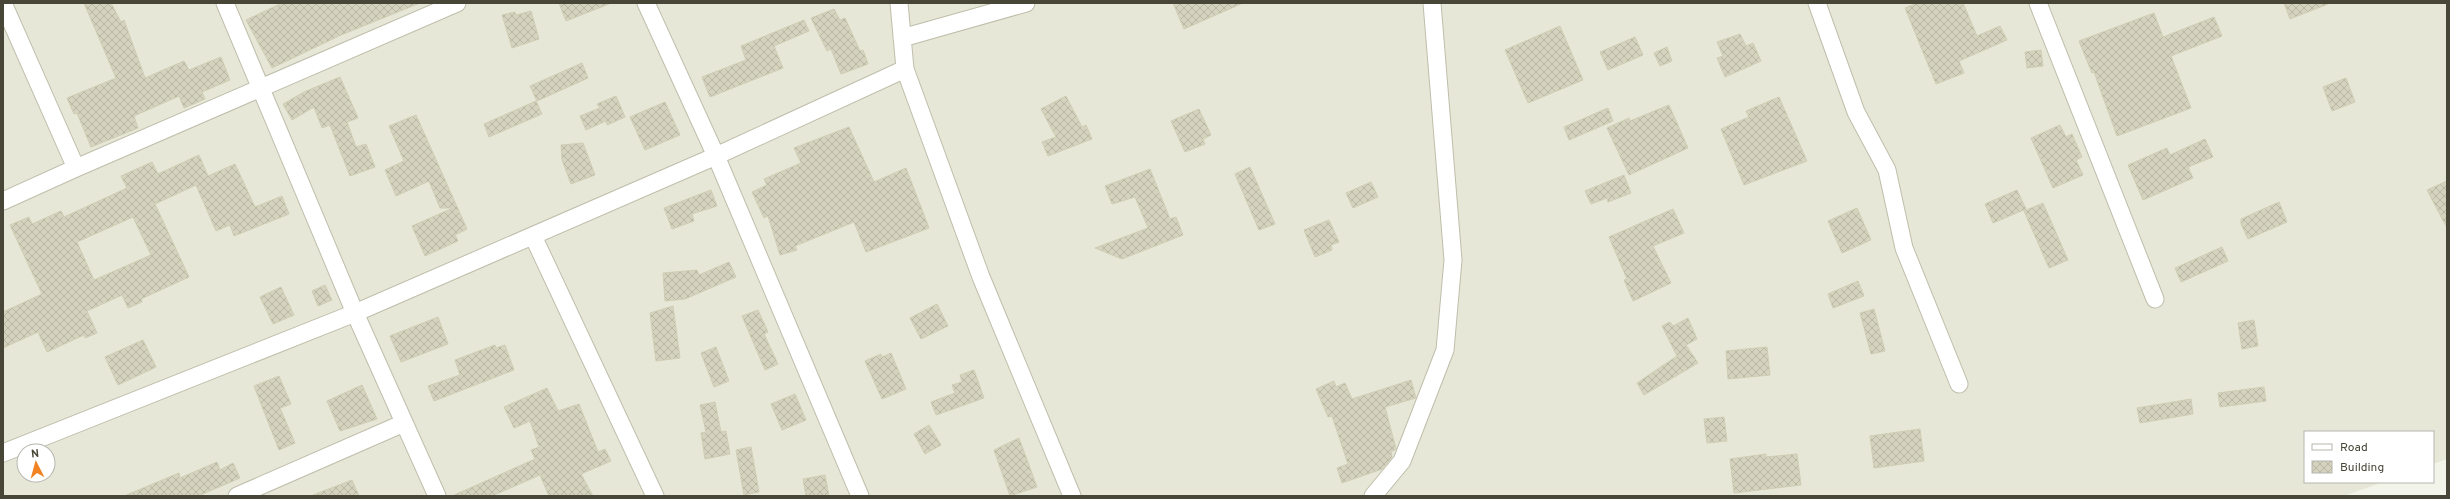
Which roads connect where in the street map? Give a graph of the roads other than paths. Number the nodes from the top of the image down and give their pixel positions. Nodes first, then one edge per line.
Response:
1 (3, 3) edge
2 (225, 3) edge
3 (646, 3) edge
4 (899, 3) edge
5 (1026, 3) edge
6 (1432, 3) edge
7 (1817, 3) edge
8 (2038, 3) edge
9 (447, 5) edge
10 (902, 38) junction
11 (905, 69) junction
12 (261, 88) junction
13 (716, 156) junction
14 (76, 168) junction
15 (3, 202) edge
16 (533, 236) junction
17 (2155, 299) dead end
18 (355, 313) junction
19 (1959, 384) dead end
20 (404, 423) junction
21 (3, 453) edge
22 (237, 496) edge
23 (437, 496) edge
24 (655, 496) edge
25 (860, 496) edge
26 (1072, 496) edge
27 (1373, 496) edge

1 - 14 street
2 - 12 street
3 - 13 street
4 - 10 street
5 - 10 street
6 - 27 street
7 - 19 street
8 - 17 street
9 - 12 street
10 - 11 street
11 - 13 street
11 - 26 street
12 - 14 street
12 - 18 street
13 - 16 street
13 - 25 street
14 - 15 street
16 - 18 street
16 - 24 street
18 - 20 street
18 - 21 street
20 - 22 street
20 - 23 street

